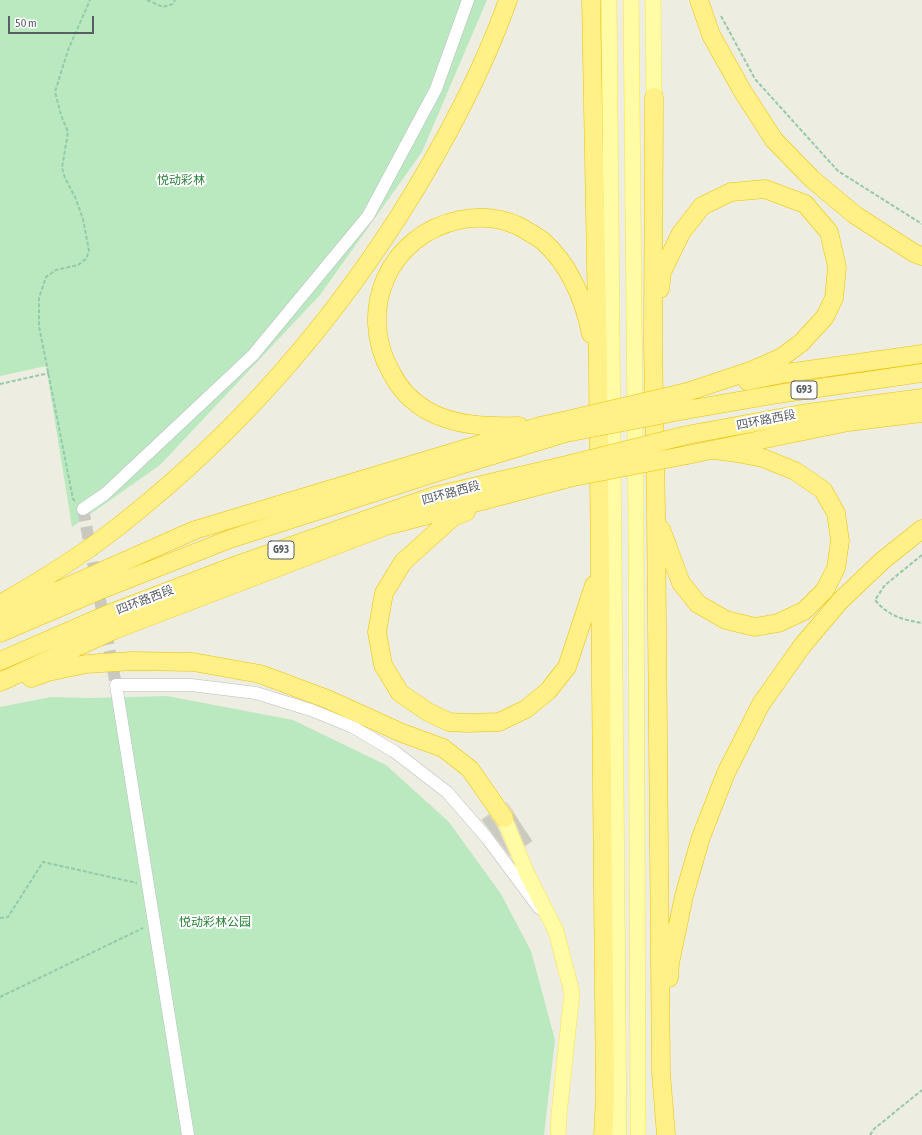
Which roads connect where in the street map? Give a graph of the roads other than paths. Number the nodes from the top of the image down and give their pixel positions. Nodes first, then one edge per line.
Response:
1 (468, 0) edge
2 (508, 0) edge
3 (592, 0) edge
4 (609, 0) edge
5 (631, 0) edge
6 (653, 0) edge
7 (699, 0) edge
8 (654, 97) joint
9 (922, 256) edge
10 (652, 343) junction
11 (922, 354) edge
12 (598, 369) junction
13 (922, 373) edge
14 (687, 392) junction
15 (922, 398) edge
16 (922, 412) edge
17 (540, 426) junction
18 (565, 427) junction
19 (714, 450) junction
20 (570, 471) junction
21 (510, 493) junction
22 (83, 509) road end
23 (656, 512) junction
24 (922, 529) edge
25 (599, 571) junction
26 (0, 604) edge
27 (0, 616) edge
28 (0, 633) edge
29 (0, 661) edge
30 (0, 682) edge
31 (0, 688) edge
32 (504, 818) joint
33 (556, 931) junction
34 (661, 1073) junction
35 (188, 1135) edge
36 (558, 1135) edge
37 (603, 1135) edge
38 (619, 1135) edge
39 (638, 1135) edge
40 (666, 1135) edge

1 - 22 street
2 - 26 highway
3 - 12 highway
4 - 38 main road
5 - 39 main road
6 - 8 main road
7 - 9 highway
8 - 10 highway
10 - 14 highway
10 - 23 highway
11 - 14 highway
12 - 17 highway
12 - 25 highway
13 - 18 highway, 四环路西段 / G93, bridge
14 - 18 highway, bridge
15 - 20 highway, 四环路西段 / G93, bridge
16 - 19 highway
17 - 18 highway
17 - 27 highway
18 - 28 highway, 四环路西段 / G93
19 - 20 highway, bridge
19 - 23 highway
20 - 21 highway
20 - 29 highway, 四环路西段 / G93
21 - 25 highway
21 - 30 highway
23 - 34 highway
24 - 34 highway
25 - 37 highway
31 - 32 highway
32 - 33 main road
33 - 35 street
33 - 36 main road
34 - 40 highway

